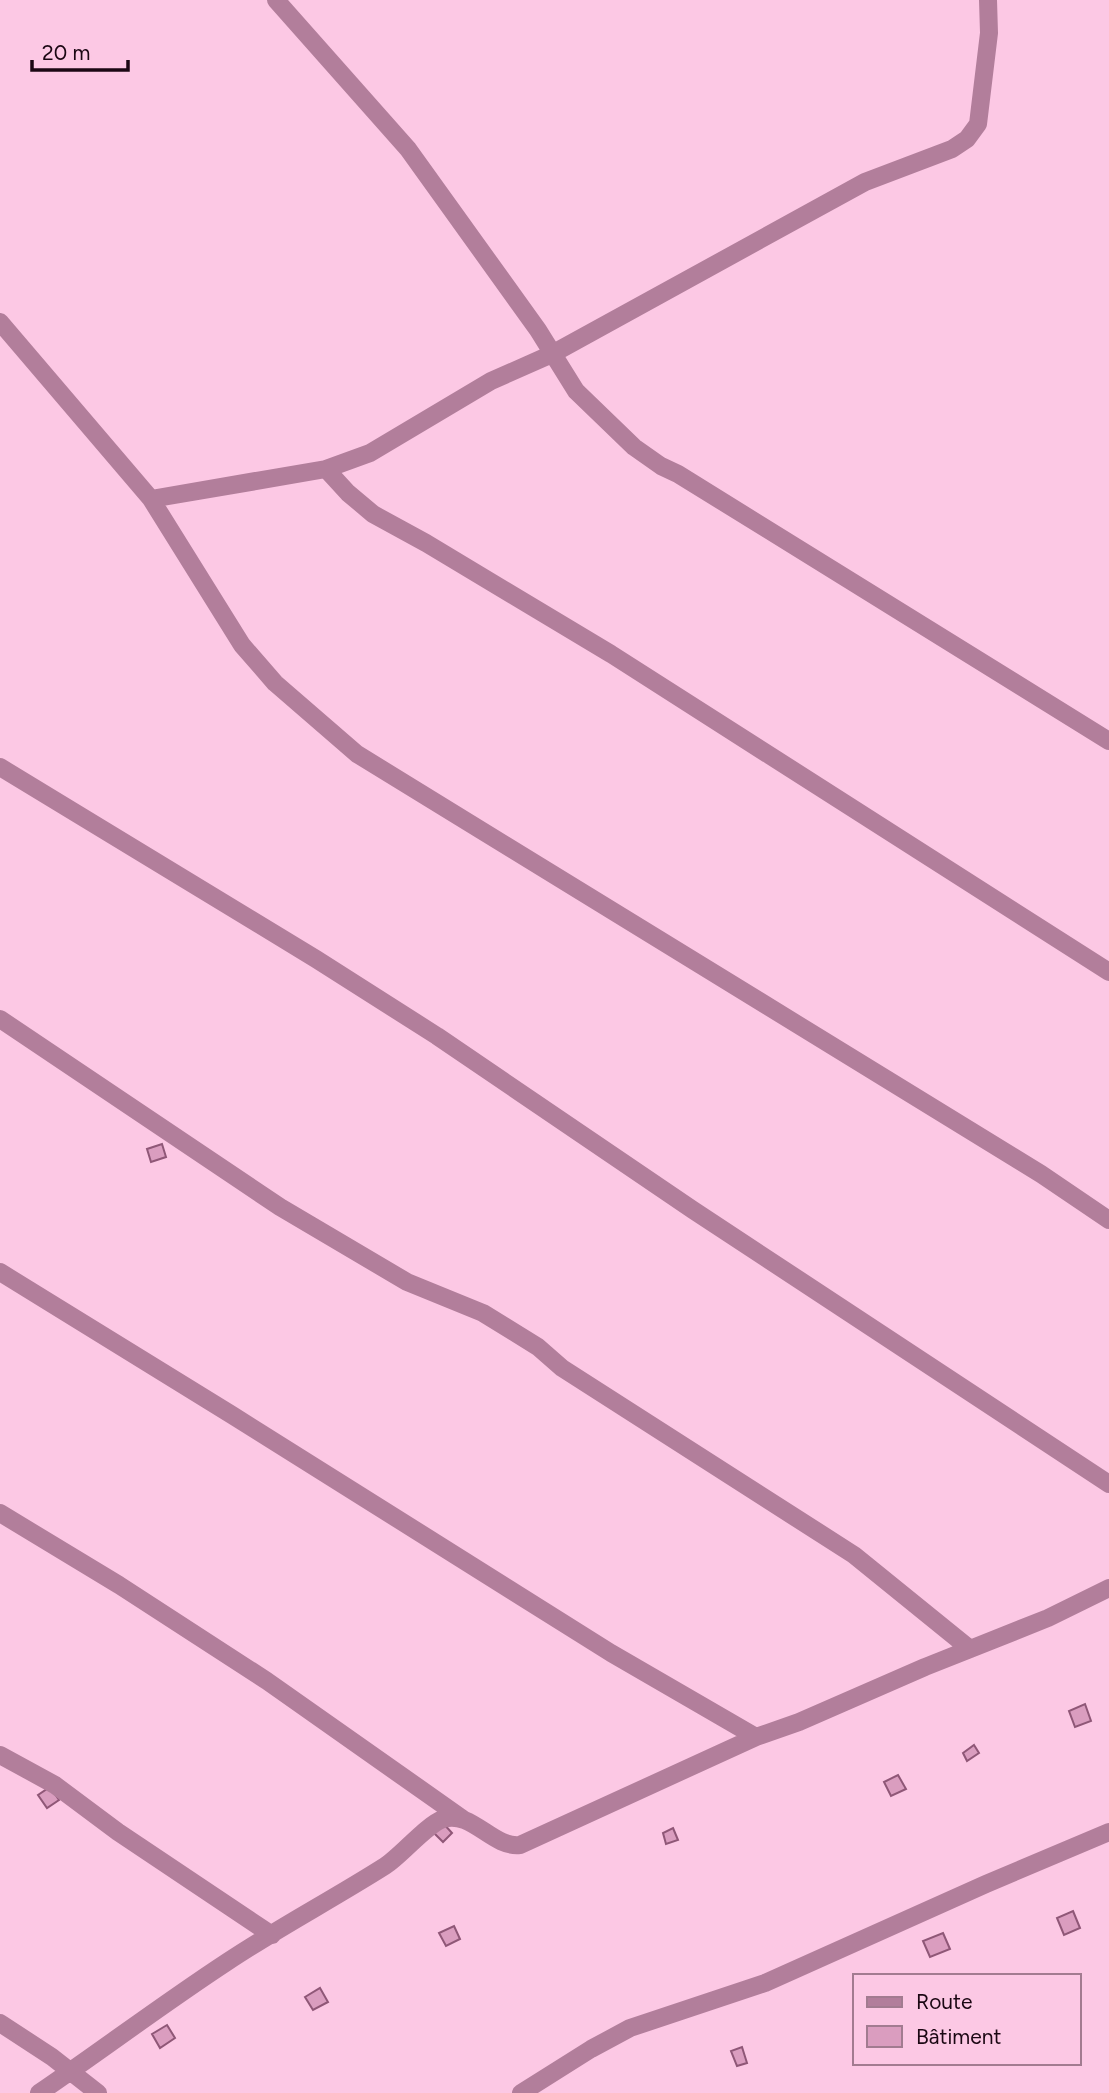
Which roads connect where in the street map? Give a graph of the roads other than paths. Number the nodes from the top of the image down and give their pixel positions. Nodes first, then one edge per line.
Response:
1 (276, 0) edge
2 (988, 0) edge
3 (0, 322) edge
4 (552, 354) junction
5 (326, 469) junction
6 (151, 499) junction
7 (1109, 741) edge
8 (0, 766) edge
9 (1109, 972) edge
10 (0, 1019) edge
11 (1109, 1220) edge
12 (0, 1272) edge
13 (1109, 1483) edge
14 (0, 1513) edge
15 (1109, 1588) edge
16 (970, 1649) junction
17 (755, 1737) junction
18 (0, 1755) edge
19 (463, 1819) junction
20 (1109, 1832) edge
21 (272, 1935) junction
22 (0, 2023) edge
23 (71, 2072) junction
24 (39, 2093) edge
25 (98, 2093) edge
26 (522, 2093) edge

1 - 4 street
2 - 4 street
3 - 6 street
4 - 5 street
4 - 7 street
5 - 6 street
5 - 9 street
6 - 11 street
8 - 13 street
10 - 16 street
12 - 17 street
14 - 19 street
15 - 16 street
16 - 17 street
17 - 19 street
18 - 21 street
19 - 21 street
20 - 26 street
21 - 23 street
22 - 23 street
23 - 24 street
23 - 25 street

